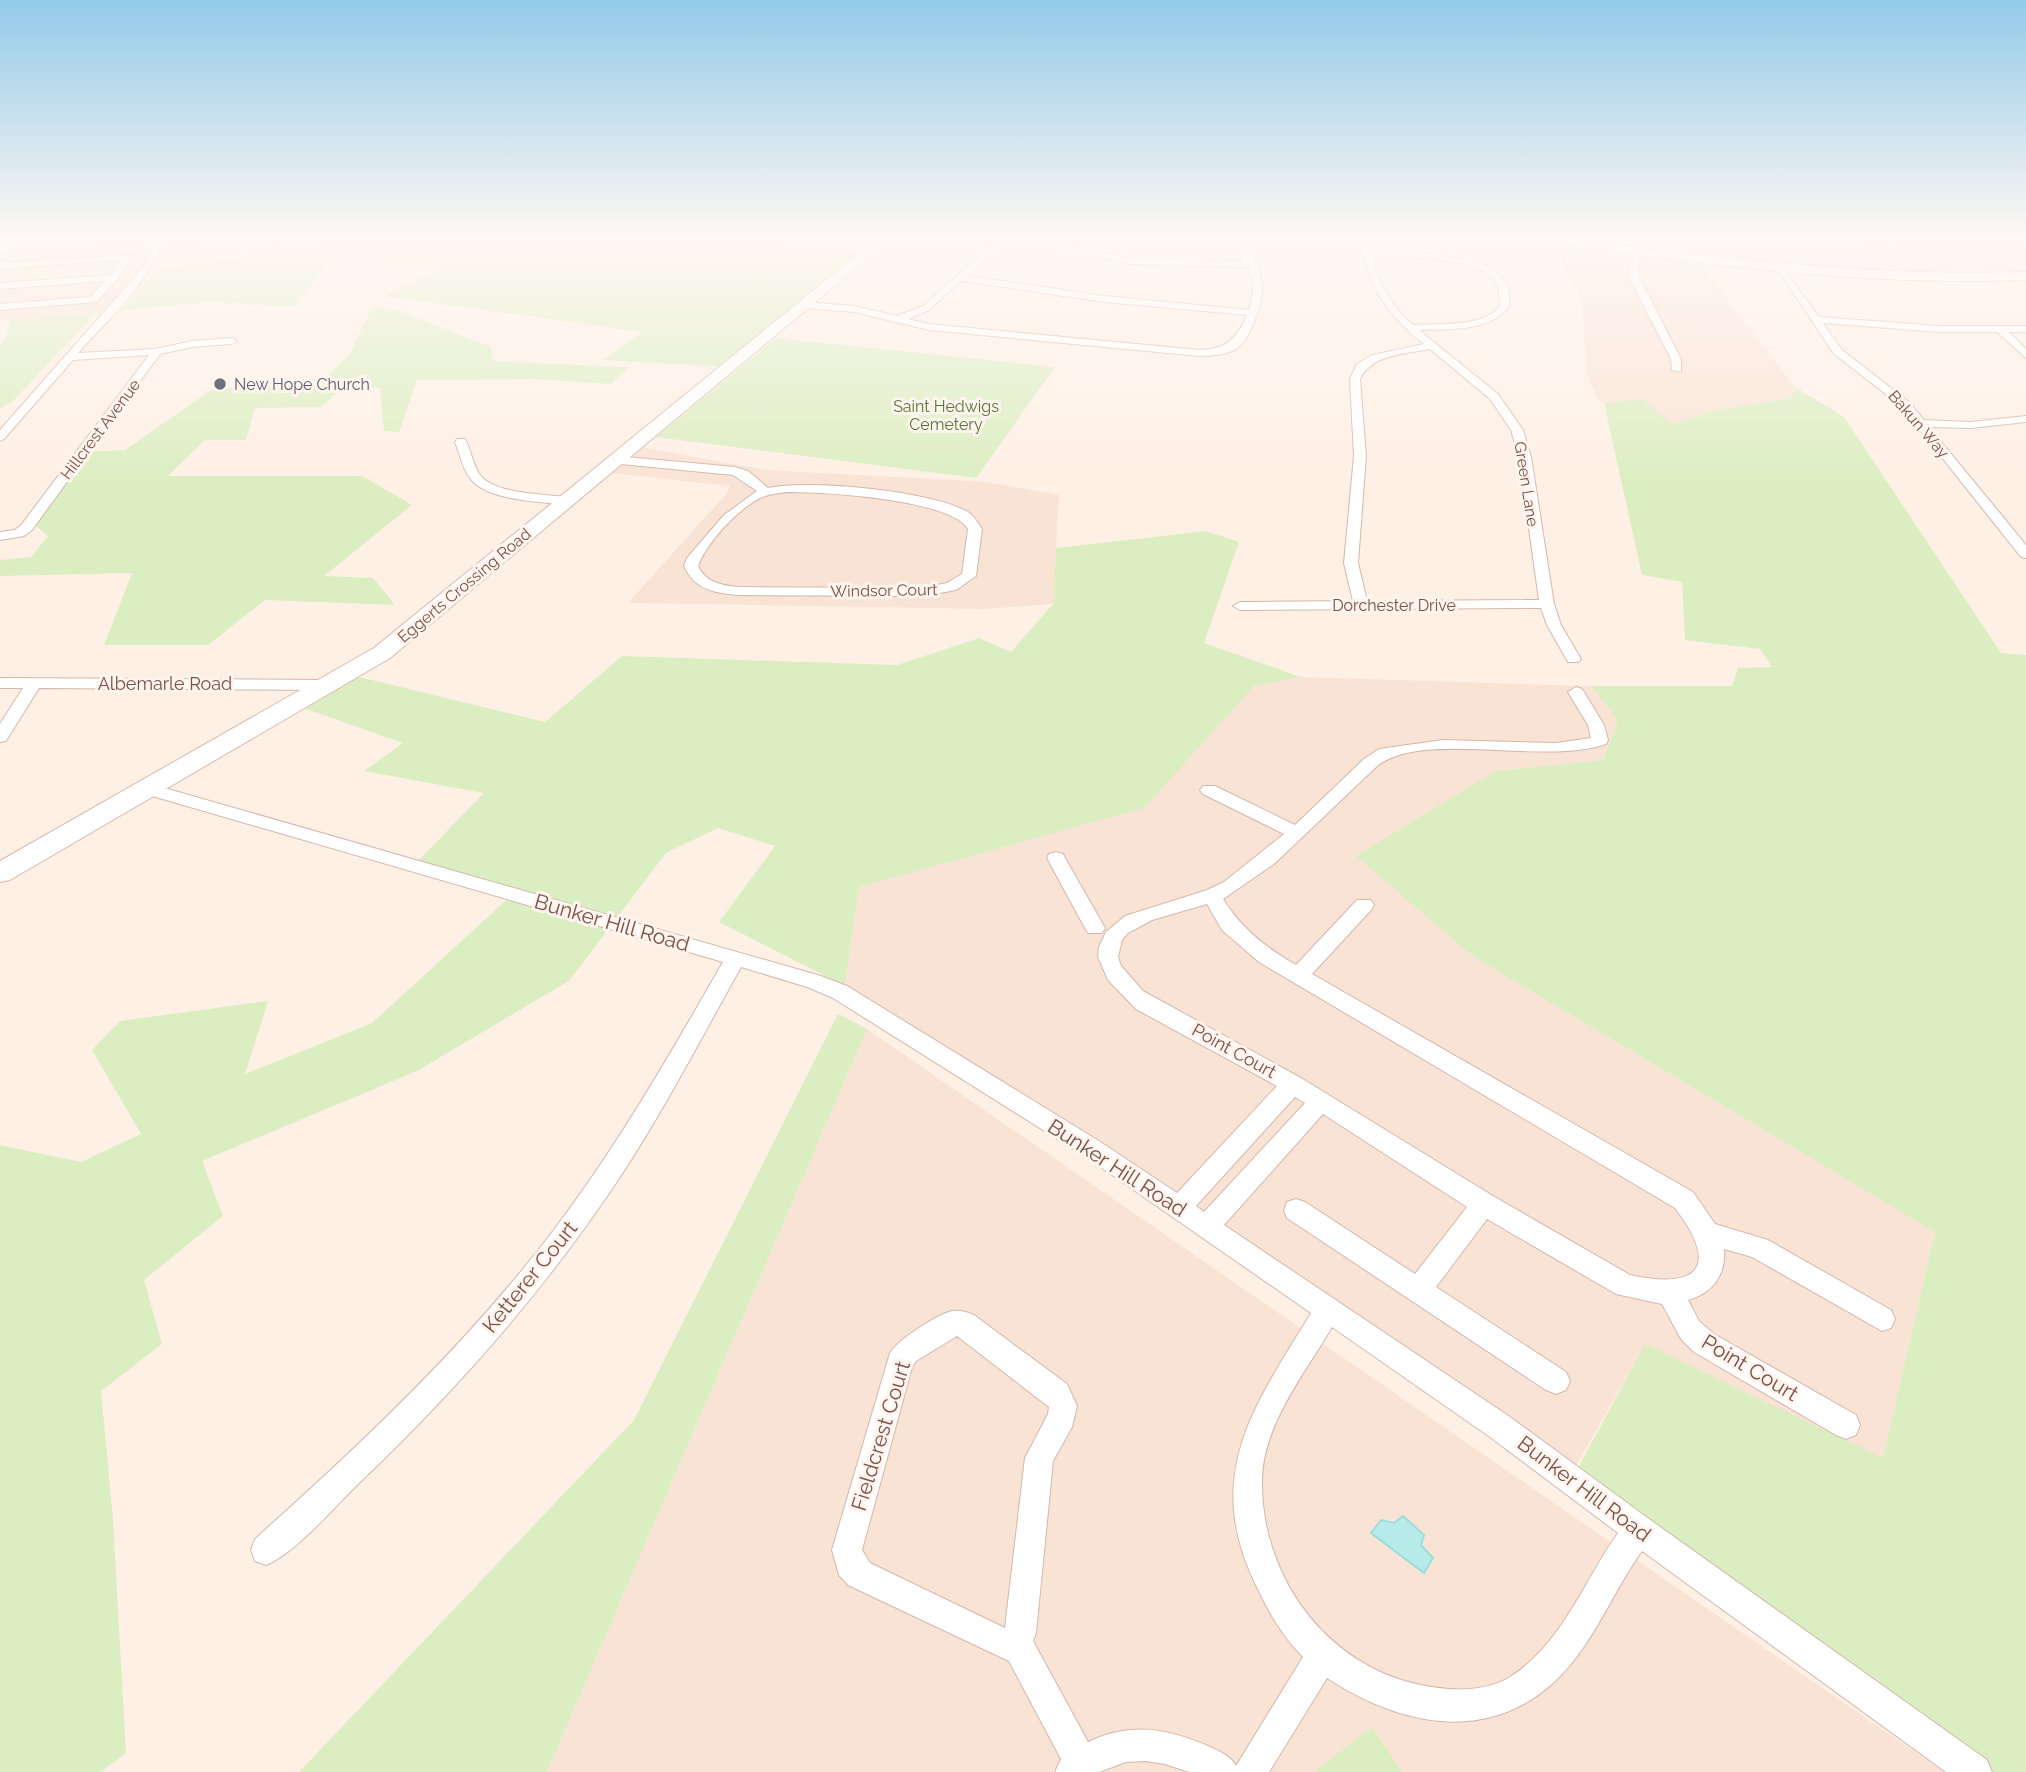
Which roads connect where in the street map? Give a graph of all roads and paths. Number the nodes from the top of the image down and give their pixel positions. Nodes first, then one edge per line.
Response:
1 (102, 320) edge
2 (786, 320) edge
3 (897, 320) edge
4 (1249, 320) edge
5 (1402, 320) edge
6 (1486, 320) edge
7 (1656, 320) edge
8 (1818, 320) joint
9 (1409, 328) junction
10 (2026, 329) edge
11 (2001, 330) junction
12 (232, 341) dead end
13 (1431, 346) junction
14 (155, 352) junction
15 (2026, 355) edge
16 (70, 357) junction
17 (1678, 370) dead end
18 (2026, 419) edge
19 (1921, 423) junction
20 (0, 437) edge
21 (461, 442) dead end
22 (615, 460) junction
23 (766, 492) junction
24 (565, 500) junction
25 (0, 536) edge
26 (2019, 537) edge
27 (2026, 554) edge
28 (1547, 604) junction
29 (1361, 605) junction
30 (1240, 606) dead end
31 (1573, 659) dead end
32 (0, 683) edge
33 (34, 683) junction
34 (330, 685) junction
35 (1576, 692) dead end
36 (0, 737) edge
37 (148, 789) junction
38 (1209, 790) dead end
39 (1295, 832) junction
40 (1056, 858) dead end
41 (0, 873) edge
42 (1212, 896) junction
43 (1364, 905) dead end
44 (1095, 928) dead end
45 (736, 958) junction
46 (1298, 976) junction
47 (1293, 1084) junction
48 (1321, 1101) junction
49 (1484, 1204) junction
50 (1180, 1208) junction
51 (1296, 1210) dead end
52 (1206, 1227) junction
53 (1708, 1233) junction
54 (1419, 1290) junction
55 (1671, 1295) junction
56 (1328, 1309) junction
57 (1882, 1319) dead end
58 (1556, 1381) dead end
59 (1846, 1425) dead end
60 (1638, 1530) junction
61 (266, 1549) dead end
62 (1016, 1643) junction
63 (1323, 1655) junction
64 (1076, 1768) edge
65 (1221, 1772) edge
66 (1250, 1772) edge
67 (1975, 1772) edge

1 - 16 street
2 - 22 street, Eggerts Crossing Road
3 - 4 street
5 - 9 street, Green Lane
6 - 9 street
7 - 17 street
8 - 11 street
8 - 19 street, Bakun Way
9 - 13 street, Green Lane
10 - 11 street
11 - 15 street
12 - 14 street
13 - 28 street, Green Lane
13 - 29 street
14 - 16 street
14 - 25 street, Hillcrest Avenue
16 - 20 street
18 - 19 street
19 - 26 street, Bakun Way
21 - 24 street
22 - 23 street
22 - 24 street, Eggerts Crossing Road
23 - 23 street, Windsor Court
24 - 34 street, Eggerts Crossing Road
26 - 27 street, Bakun Way
28 - 29 street, Dorchester Drive
28 - 31 street, Green Lane
29 - 30 street, Dorchester Drive
32 - 33 street, Albemarle Road
33 - 34 street, Albemarle Road
33 - 36 street
34 - 37 street, Eggerts Crossing Road
35 - 39 street, Point Court
37 - 41 street, Eggerts Crossing Road
37 - 45 street, Bunker Hill Road
38 - 39 street
39 - 42 street, Point Court
40 - 44 street
42 - 46 street
42 - 47 street, Point Court
43 - 46 street
45 - 50 street, Bunker Hill Road
45 - 61 street, Ketterer Court
46 - 53 street
47 - 48 street, Point Court
47 - 50 street
48 - 49 street, Point Court
48 - 52 street
49 - 54 street
49 - 55 street, Point Court
50 - 52 street, Bunker Hill Road
51 - 54 street
52 - 56 street, Bunker Hill Road
53 - 55 street
53 - 57 street
54 - 58 street
55 - 59 street, Point Court
56 - 60 street, Bunker Hill Road
56 - 63 street
60 - 63 street
60 - 67 street, Bunker Hill Road
62 - 62 street, Fieldcrest Court
62 - 64 street
63 - 66 street
64 - 65 street

